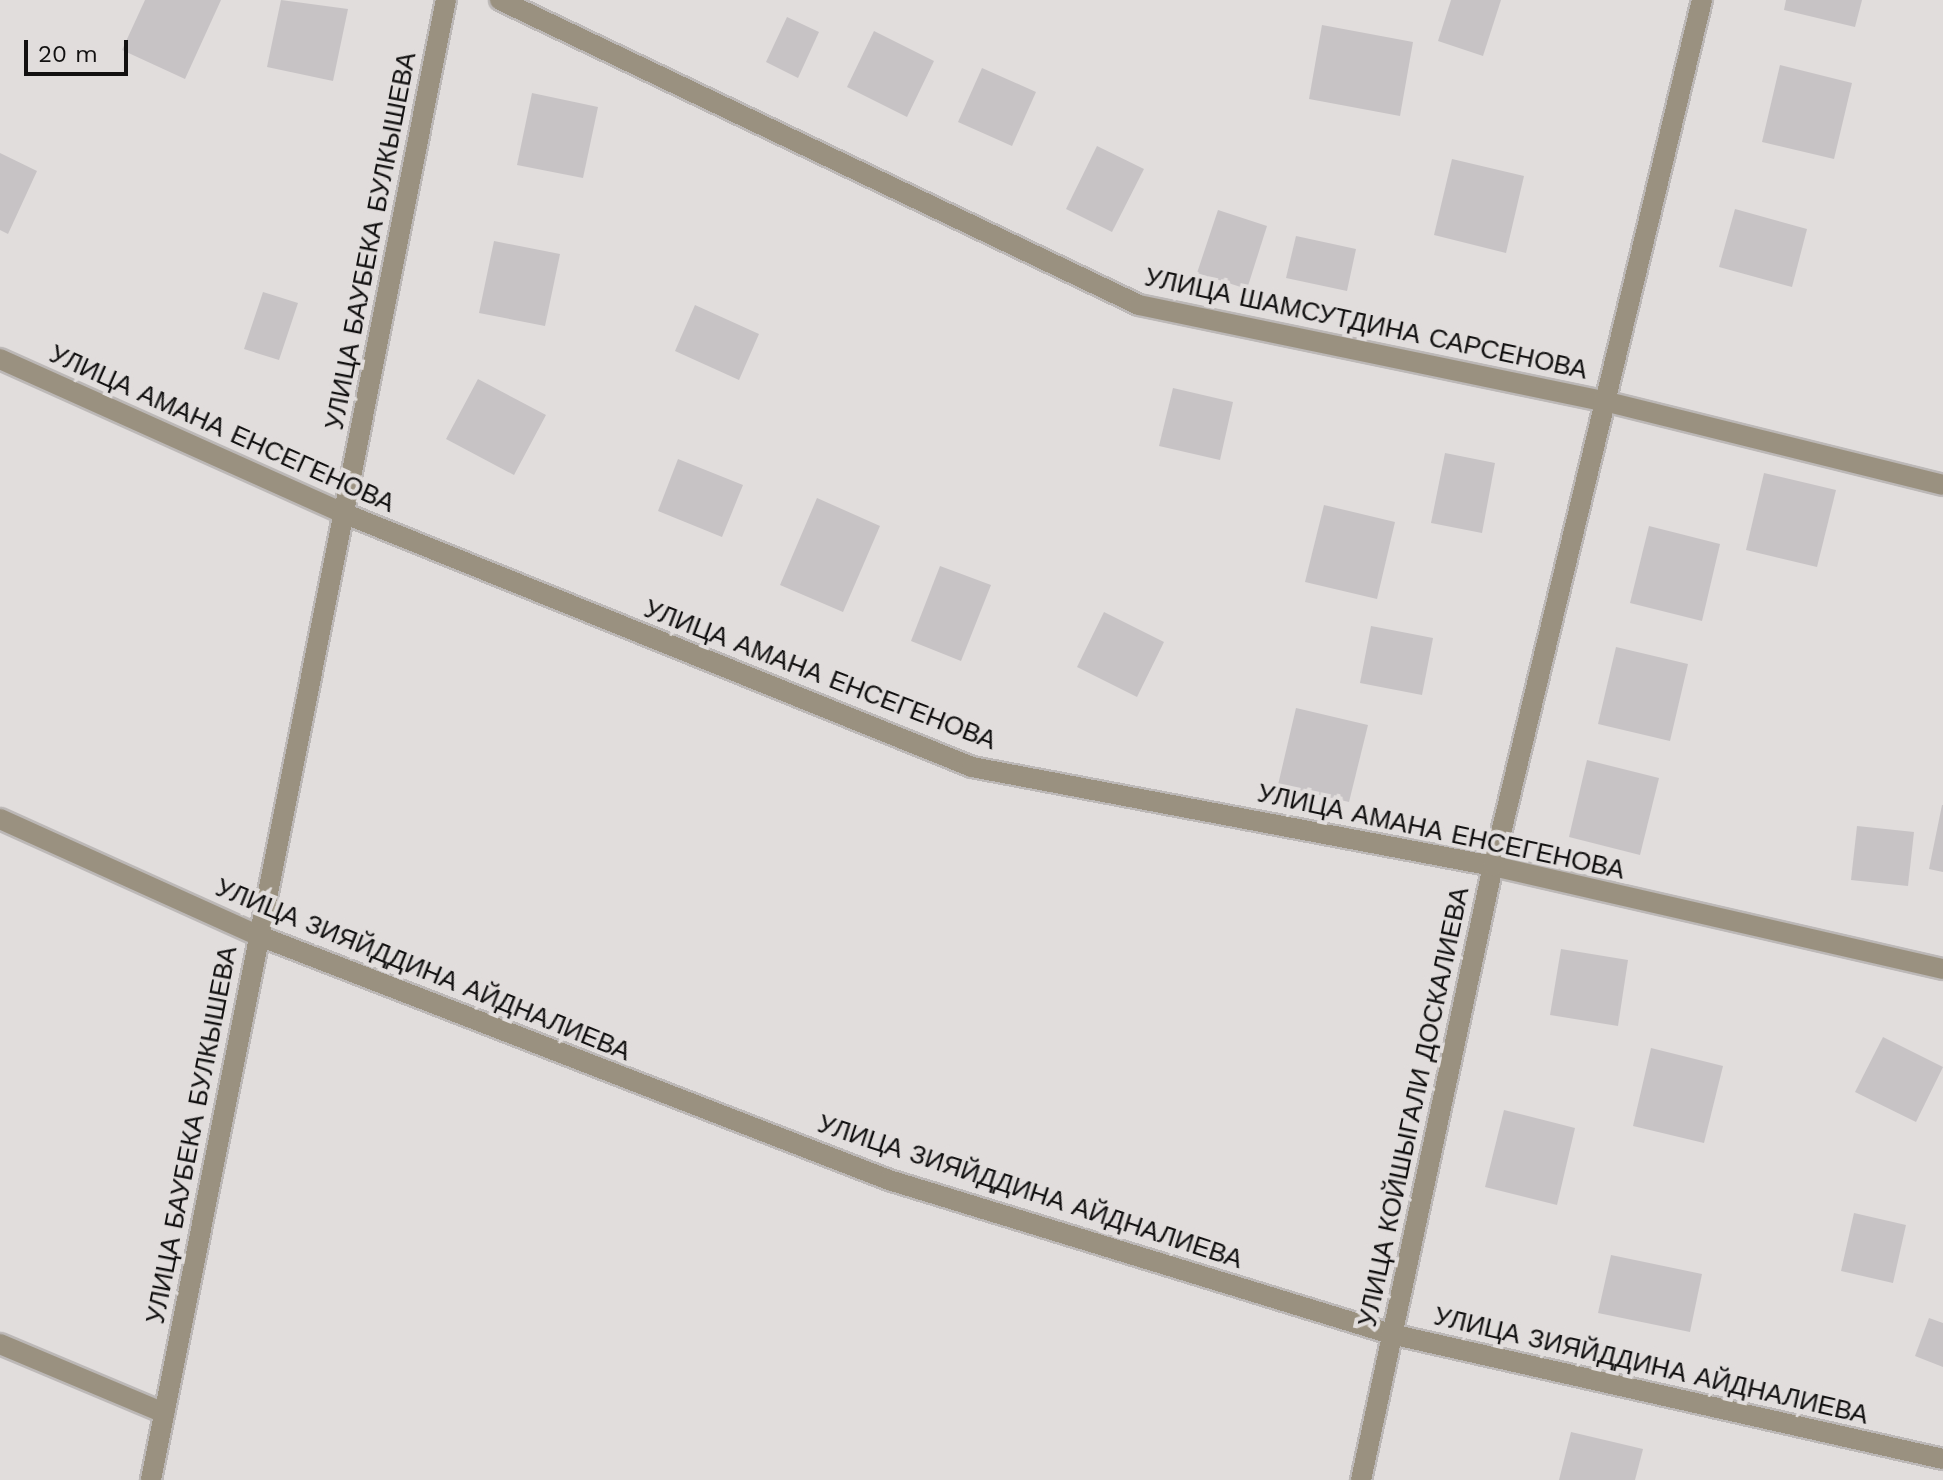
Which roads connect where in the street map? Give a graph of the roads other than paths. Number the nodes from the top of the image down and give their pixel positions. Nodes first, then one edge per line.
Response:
1 (446, 0) edge
2 (500, 0) edge
3 (1702, 0) edge
4 (0, 359) edge
5 (1604, 401) junction
6 (1943, 485) edge
7 (343, 513) junction
8 (0, 819) edge
9 (1493, 866) junction
10 (257, 935) junction
11 (1943, 969) edge
12 (1391, 1334) junction
13 (0, 1344) edge
14 (164, 1413) junction
15 (1943, 1459) edge
16 (151, 1480) edge
17 (1361, 1480) edge

1 - 7 street, УЛИЦА БАУБЕКА БУЛКЫШЕВА
2 - 5 street, УЛИЦА ШАМСУТДИНА САРСЕНОВА
3 - 5 street, УЛИЦА КОЙШЫГАЛИ ДОСКАЛИЕВА
4 - 7 street, УЛИЦА АМАНА ЕНСЕГЕНОВА
5 - 6 street, УЛИЦА ШАМСУТДИНА САРСЕНОВА
5 - 9 street, УЛИЦА КОЙШЫГАЛИ ДОСКАЛИЕВА
7 - 9 street, УЛИЦА АМАНА ЕНСЕГЕНОВА
7 - 10 street, УЛИЦА БАУБЕКА БУЛКЫШЕВА
8 - 10 street, УЛИЦА ЗИЯЙДДИНА АЙДНАЛИЕВА
9 - 11 street, УЛИЦА АМАНА ЕНСЕГЕНОВА
9 - 12 street, УЛИЦА КОЙШЫГАЛИ ДОСКАЛИЕВА
10 - 12 street, УЛИЦА ЗИЯЙДДИНА АЙДНАЛИЕВА
10 - 14 street, УЛИЦА БАУБЕКА БУЛКЫШЕВА
12 - 15 street, УЛИЦА ЗИЯЙДДИНА АЙДНАЛИЕВА
12 - 17 street, УЛИЦА КОЙШЫГАЛИ ДОСКАЛИЕВА
13 - 14 street
14 - 16 street, УЛИЦА БАУБЕКА БУЛКЫШЕВА

